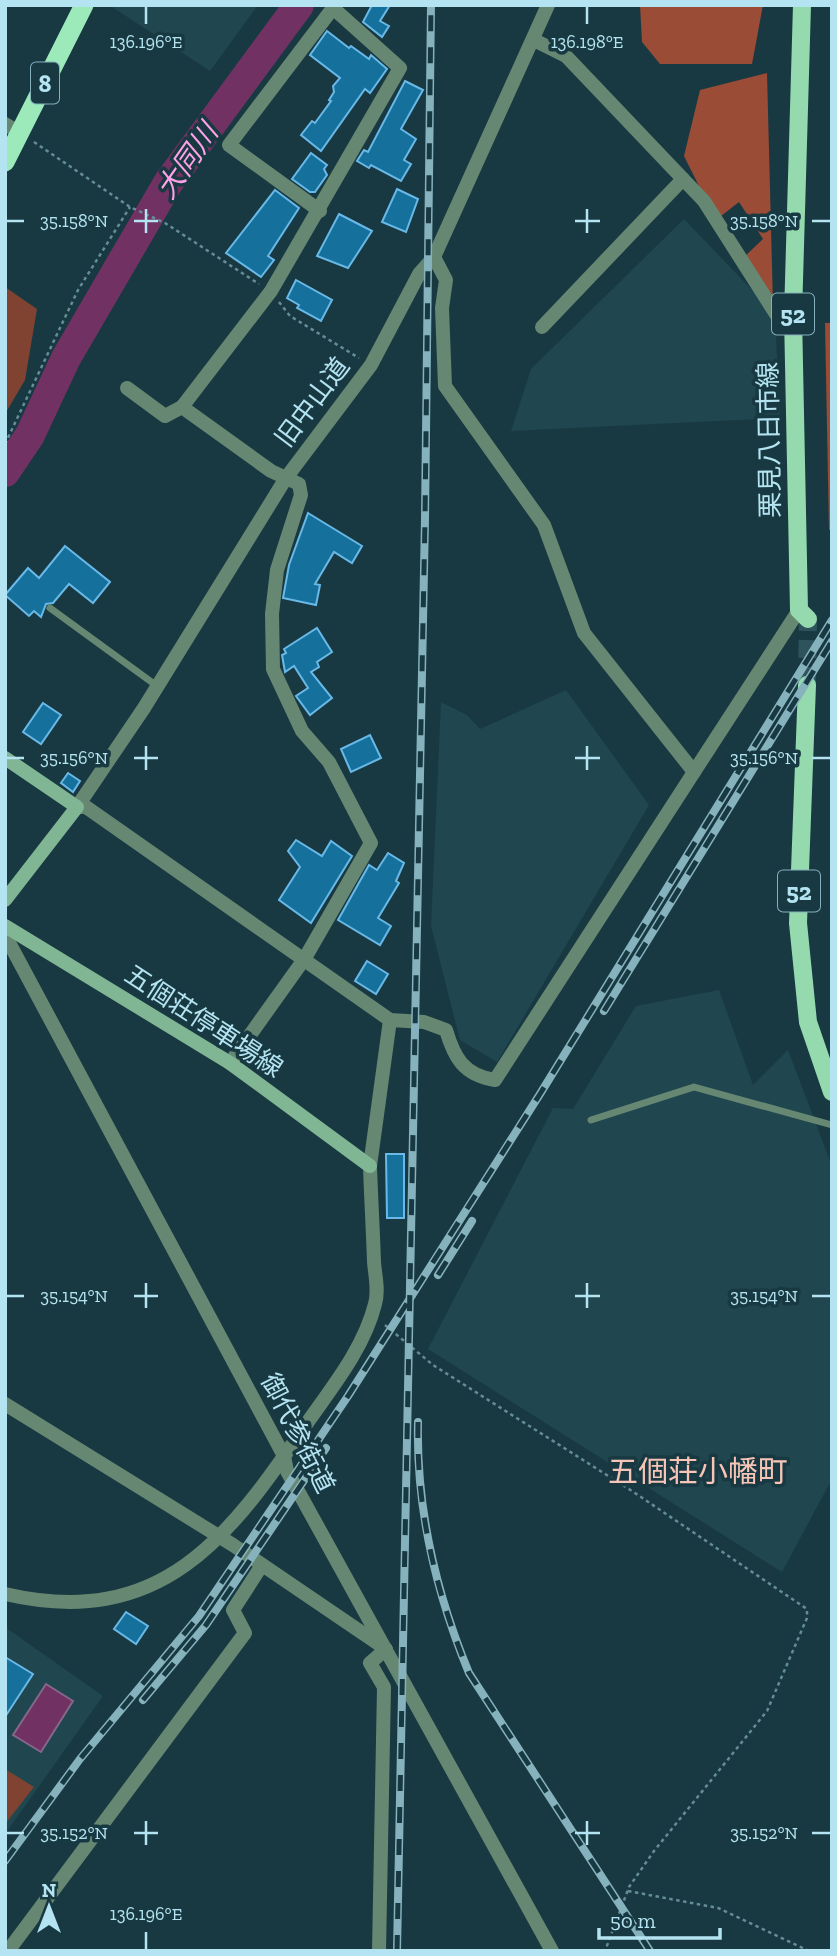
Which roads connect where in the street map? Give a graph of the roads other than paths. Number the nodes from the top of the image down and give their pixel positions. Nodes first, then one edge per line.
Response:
1 (84, 5) edge
2 (802, 5) edge
3 (333, 7) edge
4 (543, 7) edge
5 (534, 40) junction
6 (13, 128) edge
7 (5, 162) edge
8 (683, 179) junction
9 (320, 211) junction
10 (435, 257) junction
11 (542, 327) dead end
12 (794, 327) junction
13 (127, 388) dead end
14 (182, 407) junction
15 (286, 478) junction
16 (50, 608) dead end
17 (803, 615) joint
18 (807, 685) tunnel mouth
19 (157, 686) junction
20 (5, 758) edge
21 (694, 772) junction
22 (77, 807) junction
23 (5, 900) edge
24 (5, 926) edge
25 (5, 935) edge
26 (305, 958) junction
27 (390, 1020) junction
28 (230, 1063) junction
29 (832, 1092) edge
30 (591, 1121) dead end
31 (832, 1125) edge
32 (370, 1166) junction
33 (5, 1404) edge
34 (284, 1456) junction
35 (219, 1539) junction
36 (262, 1565) junction
37 (5, 1594) edge
38 (386, 1649) junction
39 (8, 1951) edge
40 (379, 1951) edge
41 (552, 1951) edge

1 - 6 highway, 8
2 - 12 main road, 栗見八日市線 / 52
3 - 9 street
3 - 9 street
4 - 5 street, 旧中山道
5 - 8 street
5 - 10 street, 旧中山道
6 - 7 highway, 8
8 - 11 street
8 - 12 street
9 - 14 street
10 - 15 street, 旧中山道
10 - 21 street
12 - 17 main road, 栗見八日市線 / 52
13 - 14 street
14 - 15 street
15 - 19 street, 旧中山道
15 - 26 street
16 - 19 lane
17 - 21 street
18 - 29 main road, 52
19 - 22 street, 旧中山道
20 - 22 main road
21 - 27 street
22 - 23 main road
22 - 26 street
24 - 28 main road, 五個荘停車場線
25 - 34 street, 御代参街道
26 - 27 street
26 - 28 street
27 - 32 street
28 - 32 main road, 五個荘停車場線
30 - 31 lane
32 - 34 street
33 - 35 street
34 - 35 street
34 - 38 street, 御代参街道
35 - 36 street
35 - 37 street
36 - 38 street
36 - 39 street
38 - 40 street
38 - 41 street, 御代参街道

